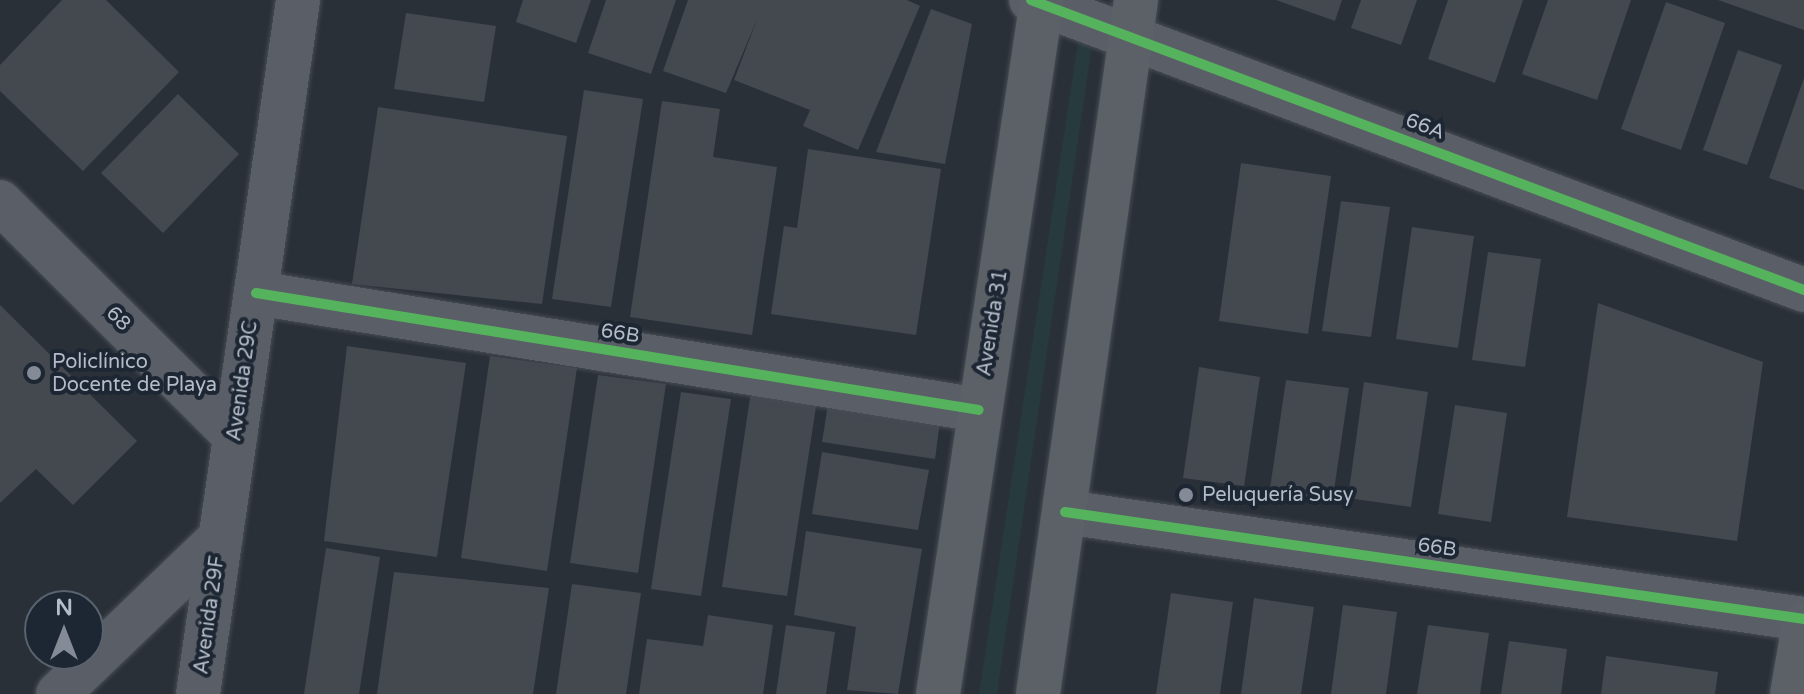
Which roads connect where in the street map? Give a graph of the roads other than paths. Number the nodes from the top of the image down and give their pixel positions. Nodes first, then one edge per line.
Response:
1 (298, 0) edge
2 (1038, 1) edge
3 (1133, 17) edge
4 (0, 202) edge
5 (1804, 290) edge
6 (256, 293) junction
7 (979, 410) junction
8 (235, 436) junction
9 (1065, 512) junction
10 (221, 537) junction
11 (1804, 619) edge
12 (1804, 625) edge
13 (58, 694) edge
14 (198, 694) edge
15 (938, 694) edge
16 (1038, 694) edge
17 (1792, 694) edge

1 - 6 street, Avenida 29C
2 - 3 street, 66A
2 - 7 main road, Avenida 31
3 - 5 street, 66A
3 - 9 main road
4 - 8 street, 68
6 - 7 street, 66B
6 - 8 street, Avenida 29C
7 - 15 main road, Avenida 31
8 - 10 street, Avenida 29C
9 - 11 street, 66B
9 - 16 main road
10 - 13 street
10 - 14 street, Avenida 29F
12 - 17 main road

